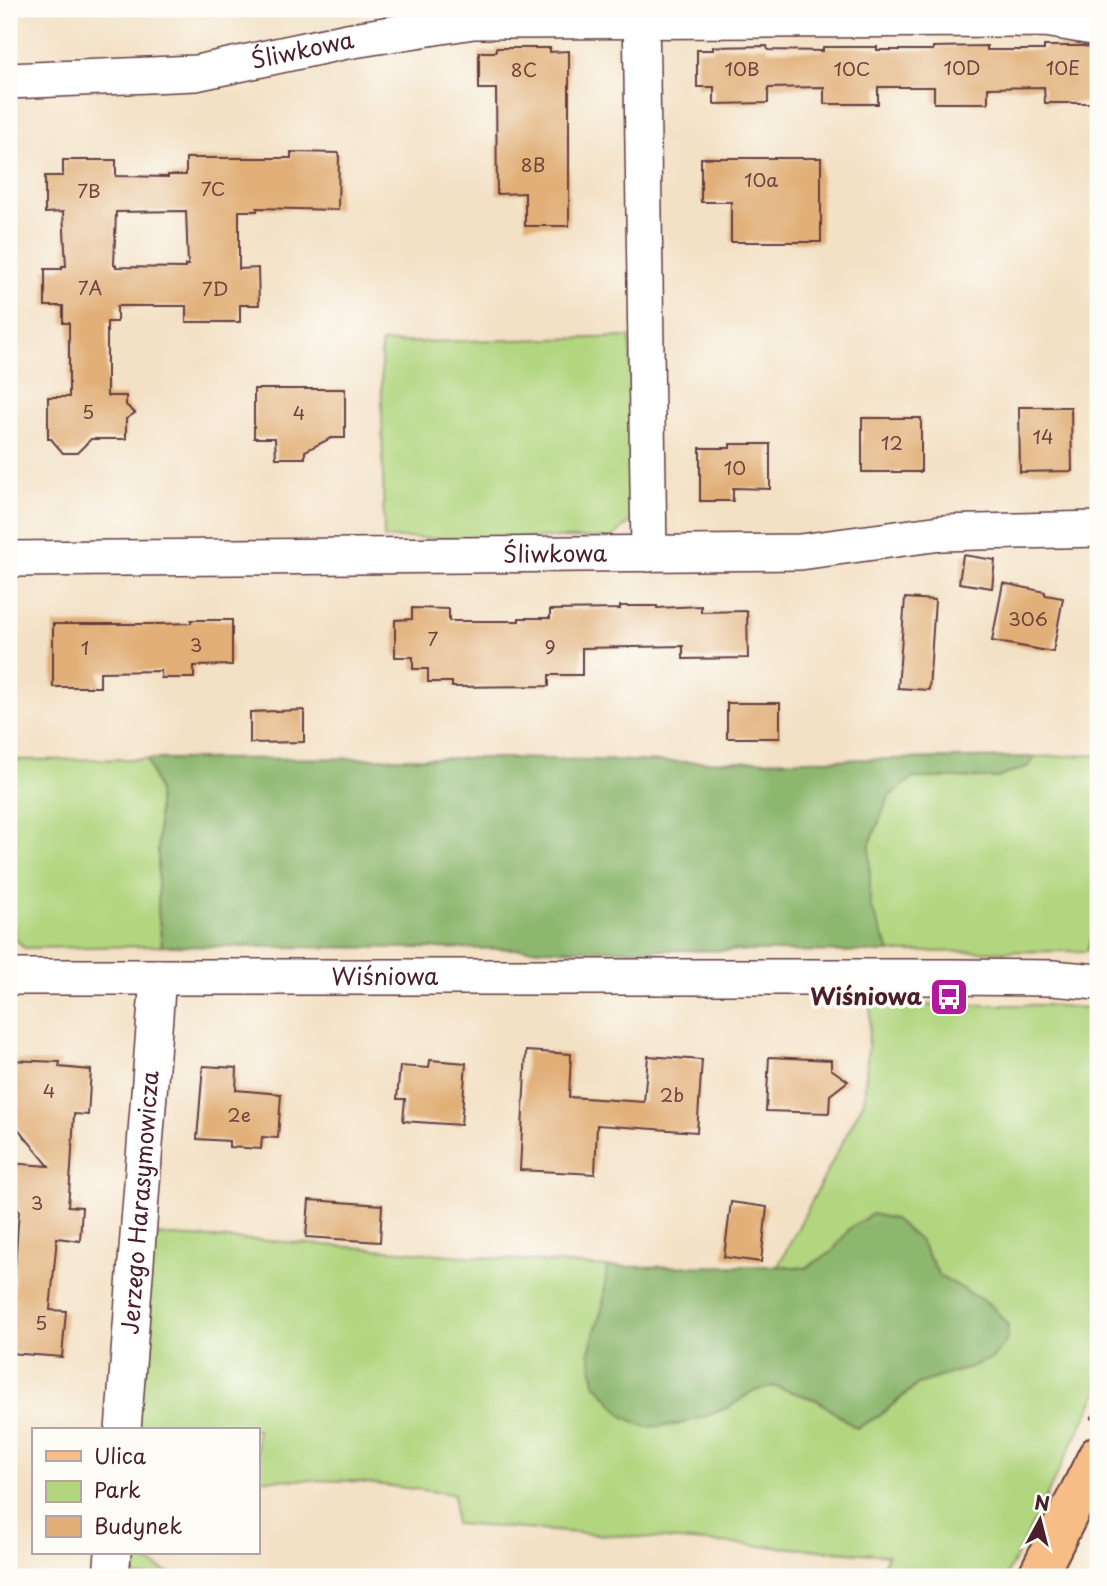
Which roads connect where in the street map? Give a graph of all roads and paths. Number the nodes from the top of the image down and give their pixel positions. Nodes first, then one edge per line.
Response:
1 (641, 15) edge
2 (1098, 28) edge
3 (9, 81) edge
4 (1098, 529) edge
5 (649, 554) junction
6 (9, 559) edge
7 (9, 976) edge
8 (158, 977) junction
9 (1098, 982) edge
10 (123, 1428) edge
11 (1098, 1458) edge
12 (113, 1554) edge
13 (111, 1577) edge
14 (1037, 1577) edge

1 - 2 street, Śliwkowa
1 - 3 street, Śliwkowa
1 - 5 street
4 - 5 street, Śliwkowa
5 - 6 street, Śliwkowa
7 - 8 street, Wiśniowa
8 - 9 street, Wiśniowa
8 - 10 street, Jerzego Harasymowicza
11 - 14 main road
12 - 13 street

